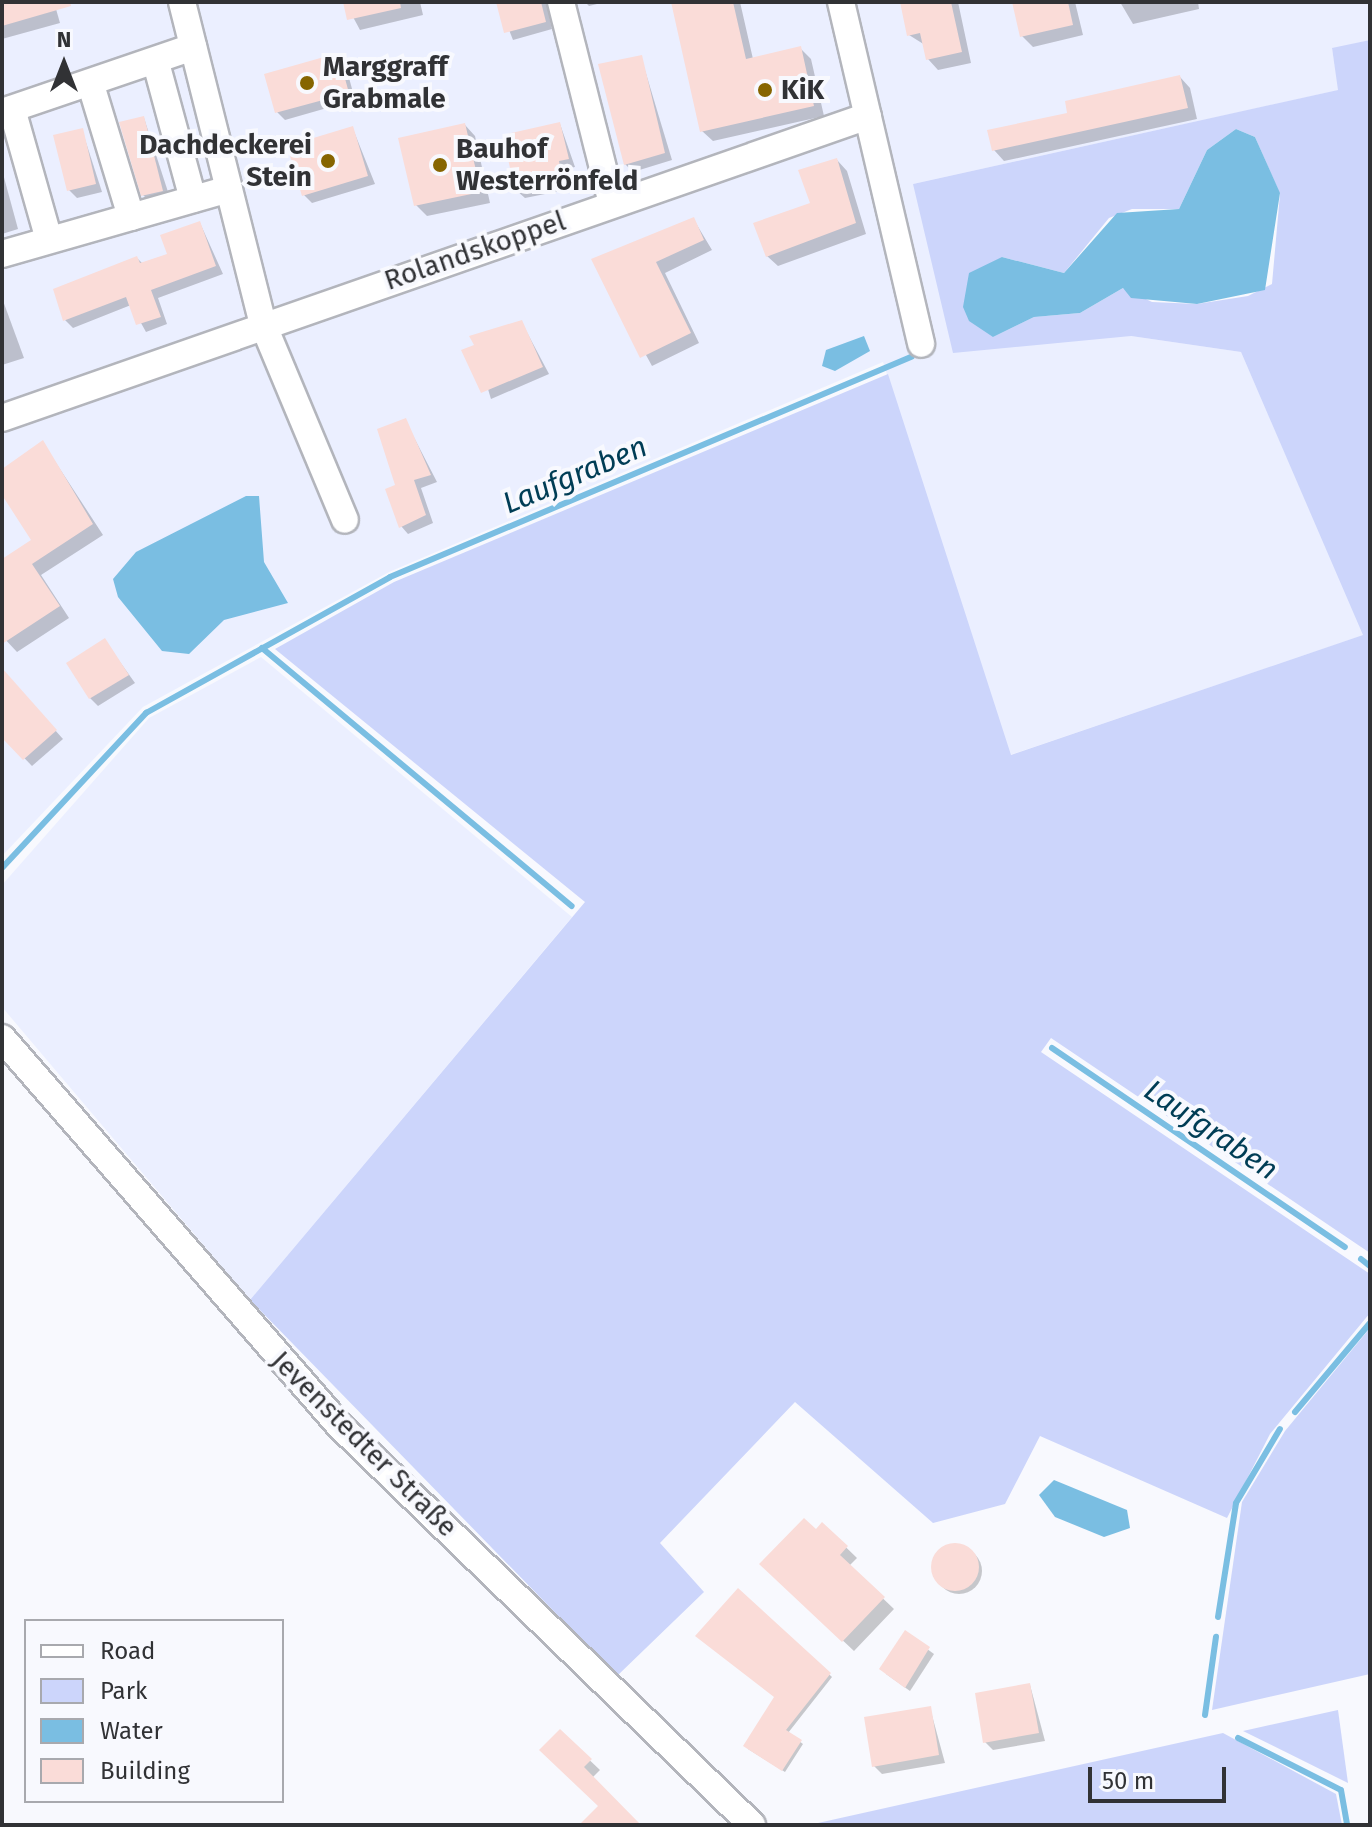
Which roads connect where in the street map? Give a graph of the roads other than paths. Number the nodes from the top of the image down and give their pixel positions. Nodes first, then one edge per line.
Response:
1 (182, 2) edge
2 (561, 2) edge
3 (841, 2) edge
4 (193, 47) junction
5 (156, 63) junction
6 (91, 85) junction
7 (7, 111) edge
8 (868, 116) junction
9 (229, 189) junction
10 (193, 199) junction
11 (612, 204) junction
12 (131, 217) junction
13 (49, 240) junction
14 (2, 254) edge
15 (263, 324) junction
16 (921, 344) dead end
17 (2, 418) edge
18 (345, 520) dead end
19 (2, 1038) edge
20 (752, 1825) edge

1 - 4 street
2 - 11 street
3 - 8 street
4 - 5 street
4 - 9 street
5 - 6 street
5 - 10 street
6 - 7 street
6 - 12 street
7 - 13 street
8 - 11 street, Rolandskoppel
8 - 16 street
9 - 10 street
9 - 15 street
10 - 12 street
11 - 15 street, Rolandskoppel
12 - 13 street
13 - 14 street
15 - 17 street, Rolandskoppel
15 - 18 street
19 - 20 street, Jevenstedter Straße

